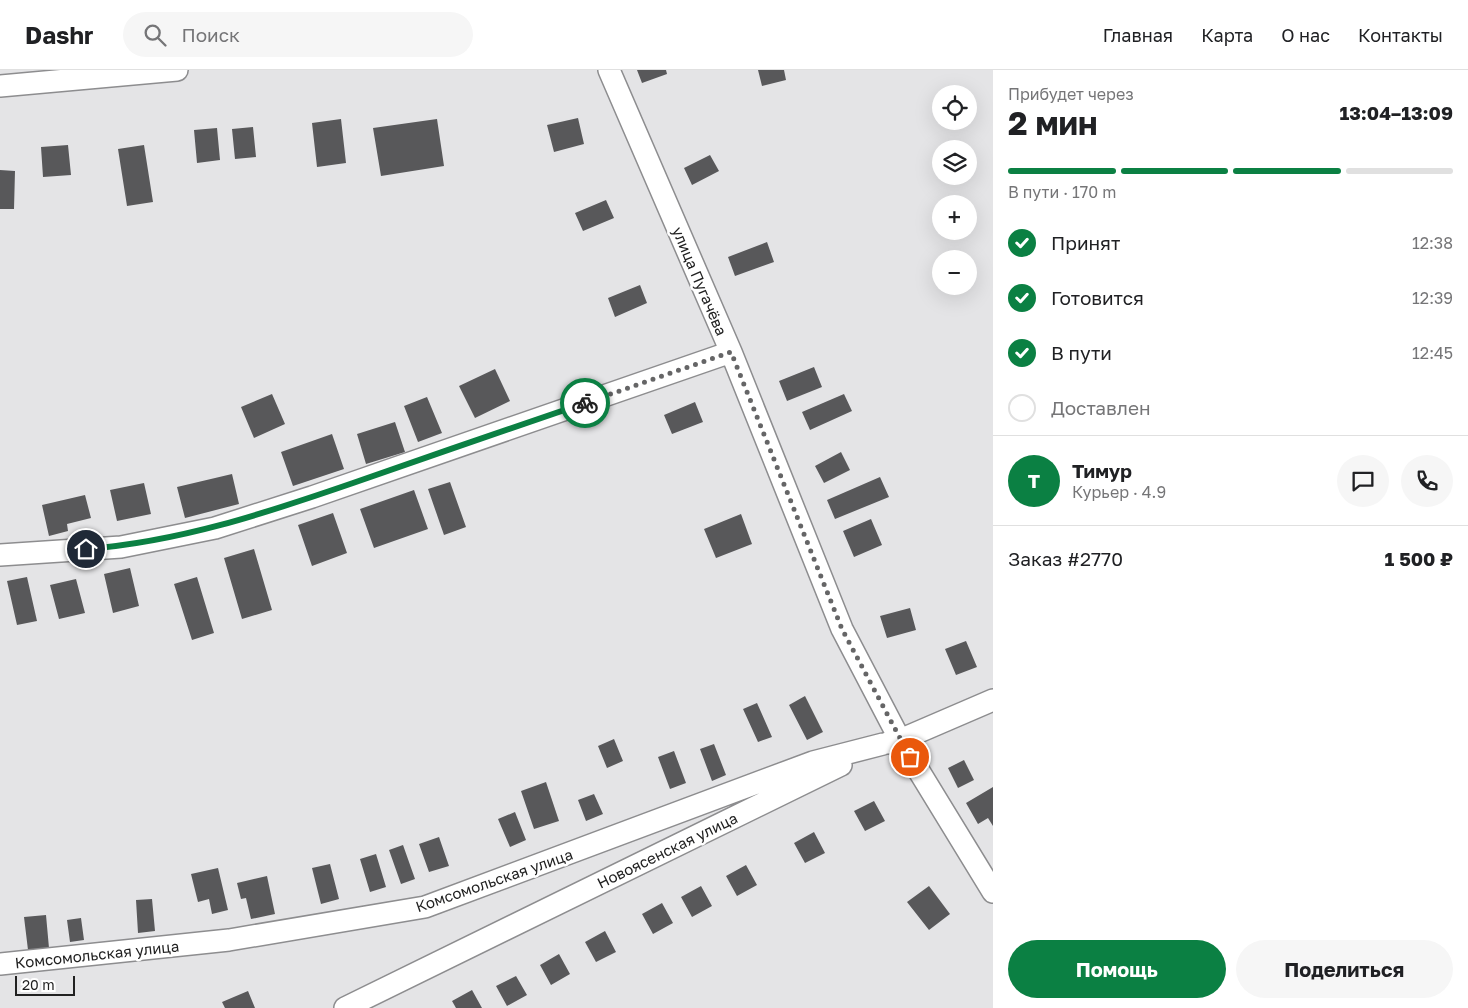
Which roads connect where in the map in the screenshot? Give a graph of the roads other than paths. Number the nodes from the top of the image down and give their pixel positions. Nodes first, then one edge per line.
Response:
1 (177, 70) edge
2 (610, 70) edge
3 (0, 86) edge
4 (731, 352) junction
5 (0, 555) edge
6 (993, 700) edge
7 (892, 742) junction
8 (993, 892) edge
9 (0, 964) edge
10 (345, 1008) edge

1 - 3 street
2 - 4 street, улица Пугачёва
4 - 5 street
4 - 7 street, улица Пугачёва
6 - 7 street, Новоясенская улица
7 - 8 street, улица Пугачёва
7 - 9 street, Комсомольская улица
7 - 10 street, Новоясенская улица

